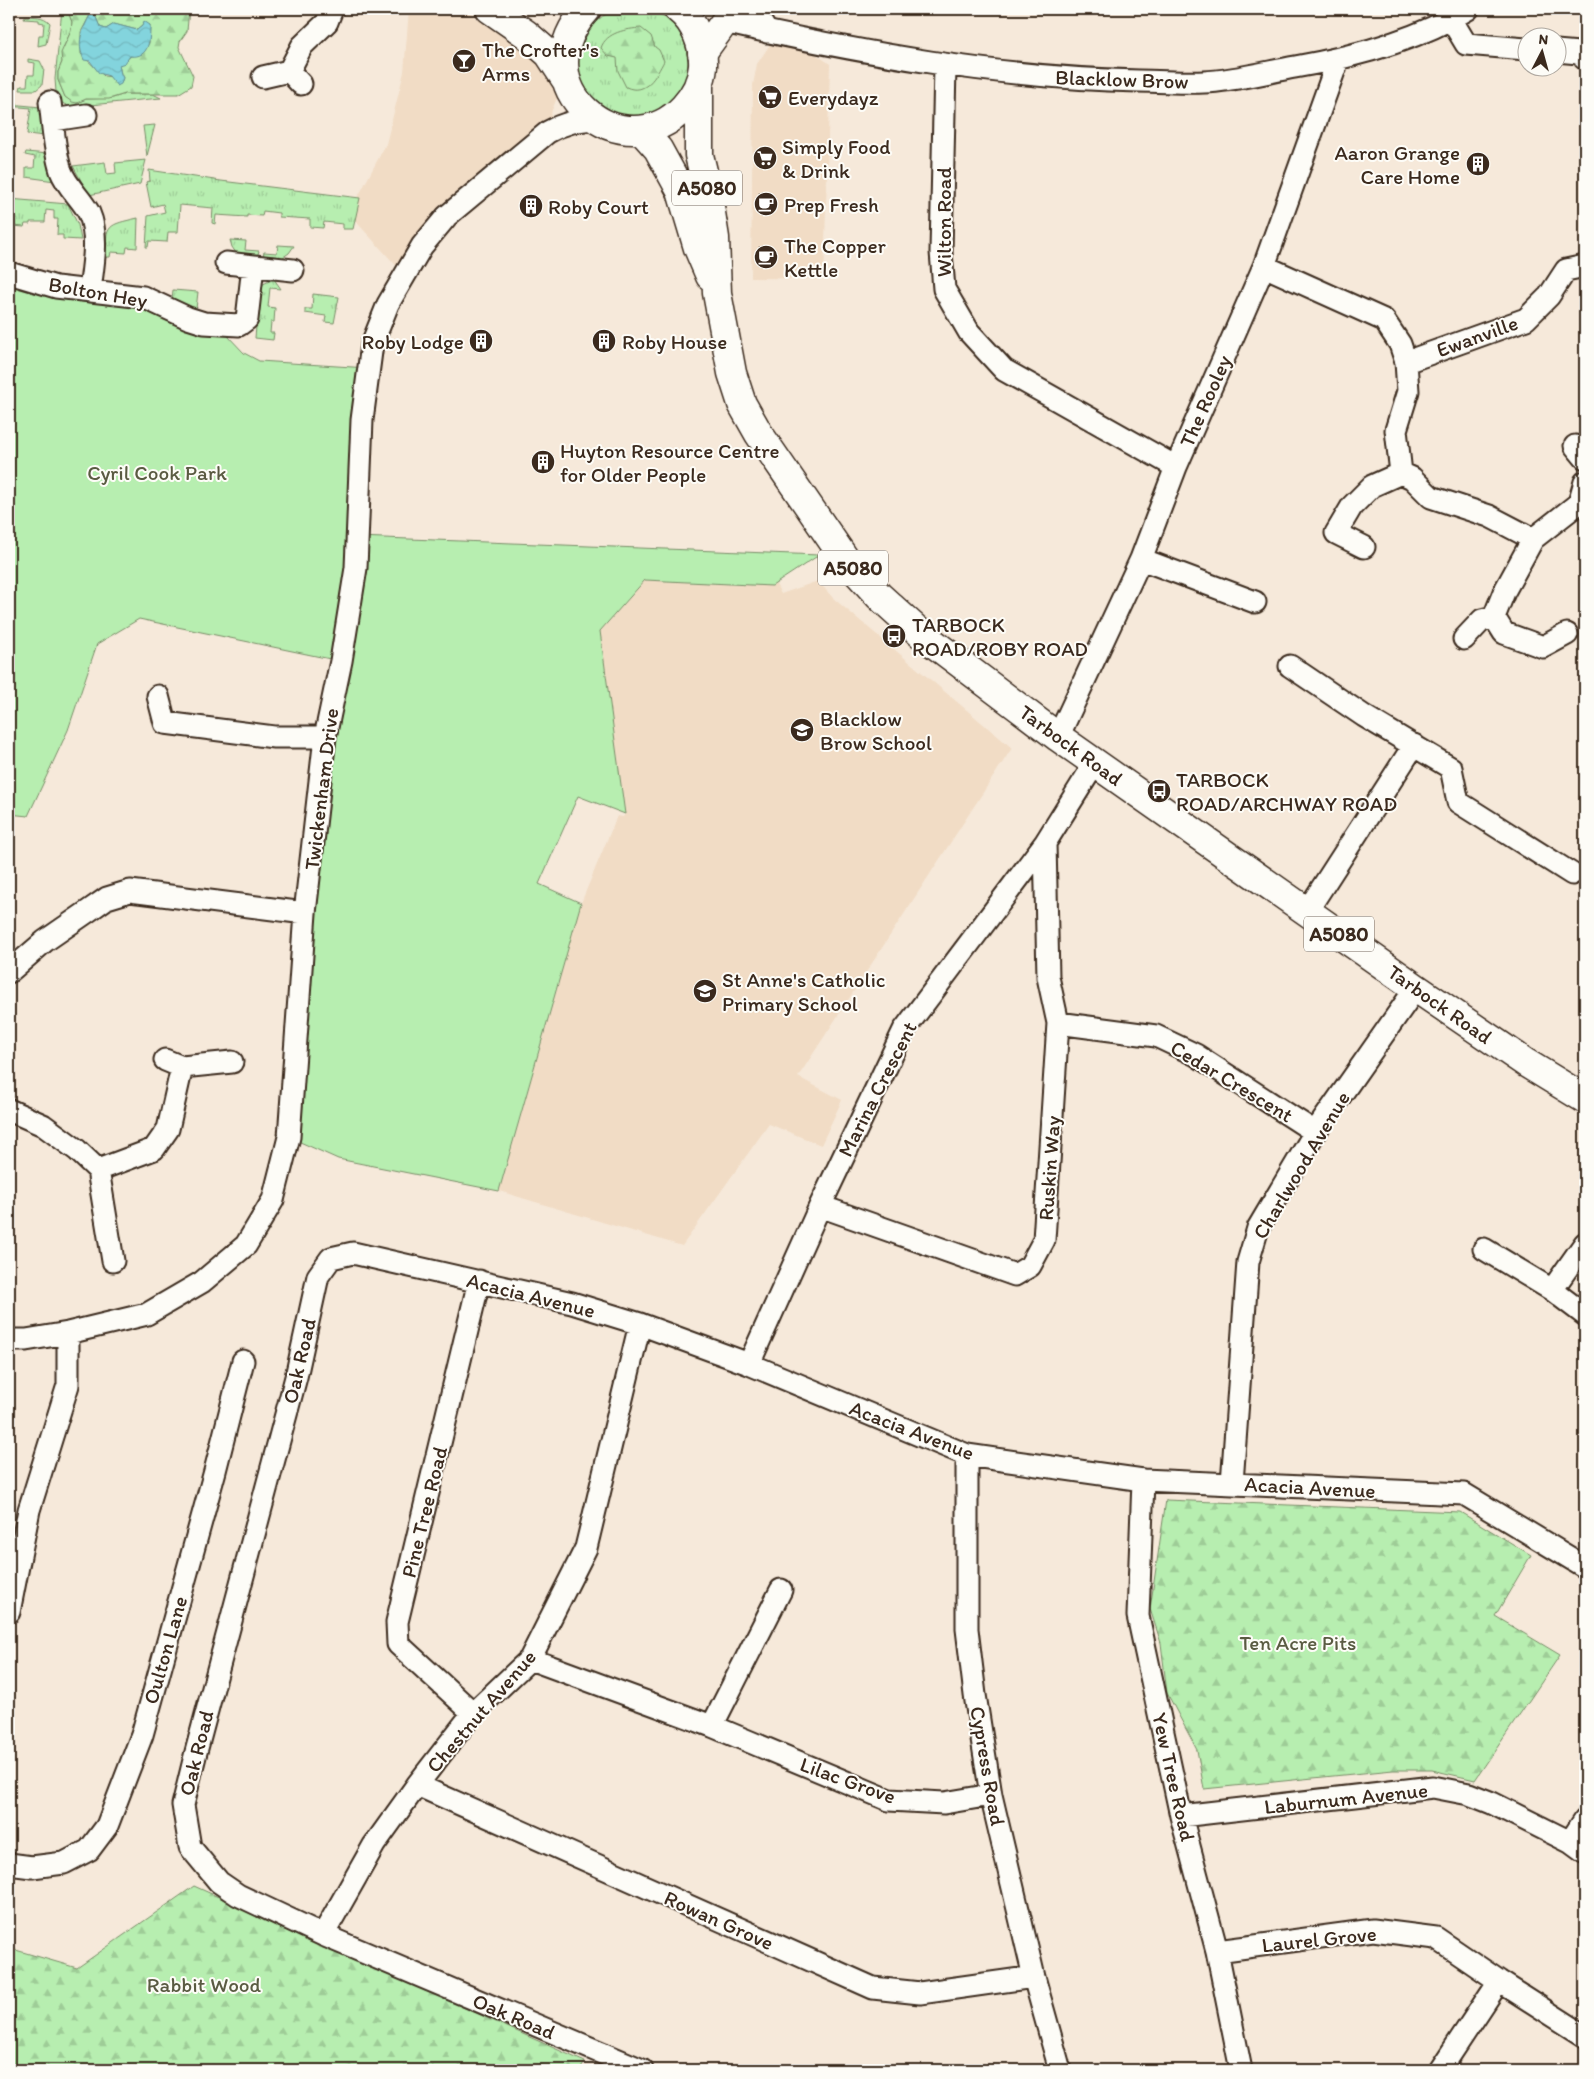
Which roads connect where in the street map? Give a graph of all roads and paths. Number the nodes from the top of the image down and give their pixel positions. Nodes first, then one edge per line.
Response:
1 (332, 9) edge
2 (490, 9) edge
3 (587, 9) edge
4 (678, 9) edge
5 (748, 9) edge
6 (1459, 14) edge
7 (729, 15) edge
8 (767, 32) junction
9 (1516, 48) edge
10 (1566, 52) edge
11 (702, 53) junction
12 (1585, 58) edge
13 (1338, 60) junction
14 (945, 66) junction
15 (263, 78) dead end
16 (699, 83) junction
17 (569, 86) junction
18 (86, 115) dead end
19 (596, 119) junction
20 (641, 130) junction
21 (548, 132) junction
22 (226, 263) dead end
23 (253, 266) junction
24 (1264, 266) junction
25 (1585, 266) edge
26 (293, 270) dead end
27 (9, 273) edge
28 (90, 290) junction
29 (717, 293) junction
30 (1406, 362) junction
31 (1176, 467) junction
32 (1401, 473) junction
33 (1585, 482) edge
34 (1533, 539) junction
35 (1364, 548) dead end
36 (1141, 559) junction
37 (1255, 602) dead end
38 (1494, 617) junction
39 (1567, 634) dead end
40 (1464, 639) dead end
41 (1290, 666) dead end
42 (158, 696) dead end
43 (325, 737) junction
44 (1058, 737) junction
45 (1414, 745) junction
46 (1095, 763) junction
47 (1045, 843) junction
48 (1572, 874) dead end
49 (1307, 912) junction
50 (306, 913) junction
51 (9, 972) edge
52 (1416, 988) junction
53 (1058, 1023) junction
54 (232, 1062) dead end
55 (1585, 1099) edge
56 (9, 1110) edge
57 (1315, 1132) junction
58 (98, 1170) junction
59 (820, 1206) junction
60 (1585, 1244) edge
61 (1484, 1249) dead end
62 (331, 1258) joint
63 (114, 1262) dead end
64 (479, 1281) junction
65 (1552, 1290) junction
66 (1585, 1315) edge
67 (640, 1324) junction
68 (68, 1333) junction
69 (9, 1340) edge
70 (243, 1361) dead end
71 (749, 1364) junction
72 (967, 1455) junction
73 (1143, 1480) junction
74 (1232, 1483) junction
75 (1585, 1567) edge
76 (781, 1590) dead end
77 (9, 1612) edge
78 (530, 1659) junction
79 (474, 1713) junction
80 (712, 1726) junction
81 (417, 1785) junction
82 (991, 1794) junction
83 (1181, 1816) junction
84 (1585, 1819) edge
85 (1577, 1847) edge
86 (9, 1864) edge
87 (323, 1935) junction
88 (1217, 1951) junction
89 (1034, 1977) junction
90 (1498, 1981) junction
91 (1585, 2036) edge
92 (642, 2070) edge
93 (1060, 2070) edge
94 (1241, 2070) edge
95 (1440, 2070) edge

1 - 15 street
2 - 17 main road, A5080
3 - 17 main road
4 - 11 main road, A5080
5 - 8 street
6 - 9 street
6 - 13 street, Blacklow Brow
7 - 8 street, Blacklow Brow
7 - 11 main road
8 - 14 street, Blacklow Brow
10 - 12 street
11 - 16 main road, A5080
13 - 14 street, Blacklow Brow
13 - 24 street, The Rooley
14 - 31 street, Wilton Road
16 - 20 main road, A5080
16 - 29 main road, Tarbock Road / A5080
17 - 19 main road, A5080
17 - 21 street, Twickenham Drive
18 - 28 street
19 - 20 main road, A5080
19 - 21 street, Twickenham Drive
20 - 29 main road, Tarbock Road / A5080
21 - 43 street, Twickenham Drive
22 - 23 street
23 - 26 street
23 - 28 street, Bolton Hey
24 - 30 street
24 - 31 street, The Rooley
25 - 30 street, Ewanville
27 - 28 street, Bolton Hey
29 - 44 main road, Tarbock Road / A5080
30 - 32 street
31 - 36 street, The Rooley
32 - 34 street
32 - 35 street
33 - 34 street
34 - 38 street
36 - 37 street
36 - 44 street, The Rooley
38 - 39 street
38 - 40 street
41 - 45 street
42 - 43 street
43 - 50 street, Twickenham Drive
44 - 46 main road, Tarbock Road / A5080
45 - 48 street
45 - 49 street
46 - 47 street, Marina Crescent
46 - 49 main road, Tarbock Road / A5080
47 - 53 street, Ruskin Way
47 - 59 street, Marina Crescent
49 - 52 main road, Tarbock Road / A5080
50 - 51 street
50 - 68 street, Twickenham Drive
52 - 55 main road, Tarbock Road / A5080
52 - 57 street, Charlwood Avenue
53 - 57 street, Cedar Crescent
53 - 59 street, Ruskin Way
54 - 58 street
56 - 58 street
57 - 74 street, Charlwood Avenue
58 - 63 street
59 - 71 street, Marina Crescent
60 - 65 street
61 - 65 street
62 - 64 street, Acacia Avenue
62 - 87 street, Oak Road
64 - 67 street, Acacia Avenue
64 - 79 street, Pine Tree Road
65 - 66 street
67 - 71 street, Acacia Avenue
67 - 78 street, Chestnut Avenue
68 - 69 street, Twickenham Drive
68 - 77 street
70 - 86 street, Oulton Lane
71 - 72 street, Acacia Avenue
72 - 73 street, Acacia Avenue
72 - 82 street, Cypress Road
73 - 74 street, Acacia Avenue
73 - 83 street, Yew Tree Road
74 - 75 street, Acacia Avenue
76 - 80 street
78 - 79 street, Chestnut Avenue
78 - 80 street, Lilac Grove
79 - 81 street, Chestnut Avenue
80 - 82 street, Lilac Grove
81 - 87 street, Chestnut Avenue
81 - 89 street, Rowan Grove
82 - 89 street, Cypress Road
83 - 85 street, Laburnum Avenue
83 - 88 street, Yew Tree Road
84 - 85 street
87 - 92 street, Oak Road
88 - 90 street, Laurel Grove
88 - 94 street, Yew Tree Road
89 - 93 street, Cypress Road
90 - 91 street, Laurel Grove
90 - 95 street

